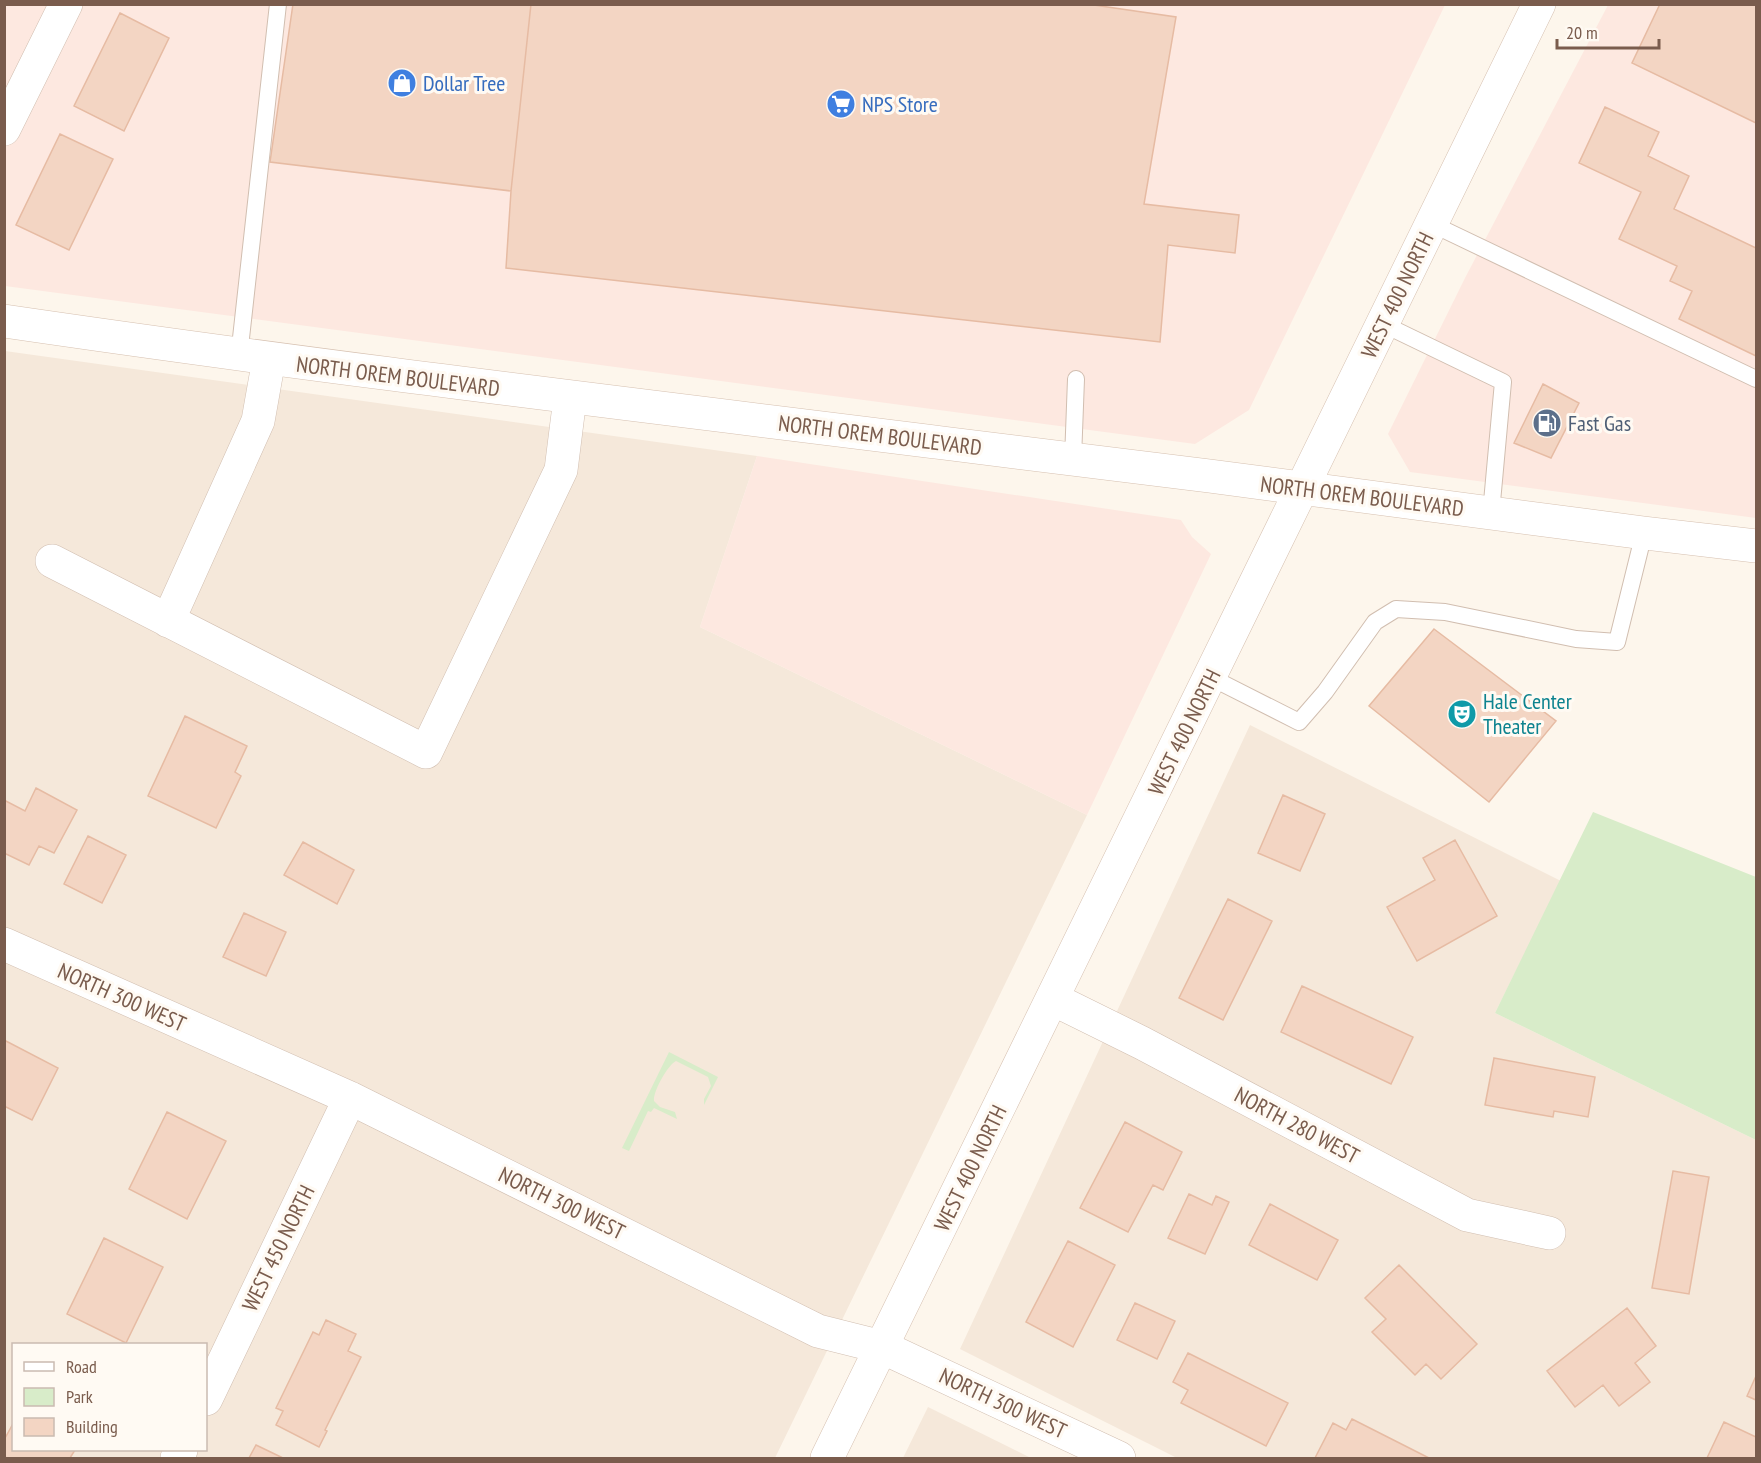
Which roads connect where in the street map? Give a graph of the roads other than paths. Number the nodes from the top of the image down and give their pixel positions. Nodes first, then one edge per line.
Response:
1 (66, 4) edge
2 (278, 4) edge
3 (1539, 4) edge
4 (4, 129) edge
5 (1432, 224) junction
6 (4, 321) edge
7 (1383, 324) junction
8 (254, 357) junction
9 (1076, 379) dead end
10 (1756, 379) edge
11 (570, 398) junction
12 (1073, 459) junction
13 (1303, 488) junction
14 (1491, 513) junction
15 (1644, 533) junction
16 (1756, 546) edge
17 (52, 561) dead end
18 (168, 621) junction
19 (1210, 677) junction
20 (4, 944) edge
21 (1053, 999) junction
22 (350, 1098) junction
23 (1549, 1233) dead end
24 (882, 1347) junction
25 (207, 1397) edge
26 (827, 1458) edge
27 (1119, 1458) edge

1 - 4 street
2 - 8 lane
3 - 5 street, WEST 400 NORTH
5 - 7 street, WEST 400 NORTH
5 - 10 lane
6 - 8 street, NORTH OREM BOULEVARD
7 - 13 street, WEST 400 NORTH
7 - 14 lane
8 - 11 street, NORTH OREM BOULEVARD
8 - 18 street
9 - 12 lane
11 - 12 street, NORTH OREM BOULEVARD
11 - 18 street
12 - 13 street, NORTH OREM BOULEVARD
13 - 14 street, NORTH OREM BOULEVARD
13 - 19 street, WEST 400 NORTH
14 - 15 street, NORTH OREM BOULEVARD
15 - 16 street, NORTH OREM BOULEVARD
15 - 19 lane
17 - 18 street
19 - 21 street, WEST 400 NORTH
20 - 22 street, NORTH 300 WEST
21 - 23 street, NORTH 280 WEST
21 - 24 street, WEST 400 NORTH
22 - 24 street, NORTH 300 WEST
22 - 25 street, WEST 450 NORTH
24 - 26 street, WEST 400 NORTH
24 - 27 street, NORTH 300 WEST

